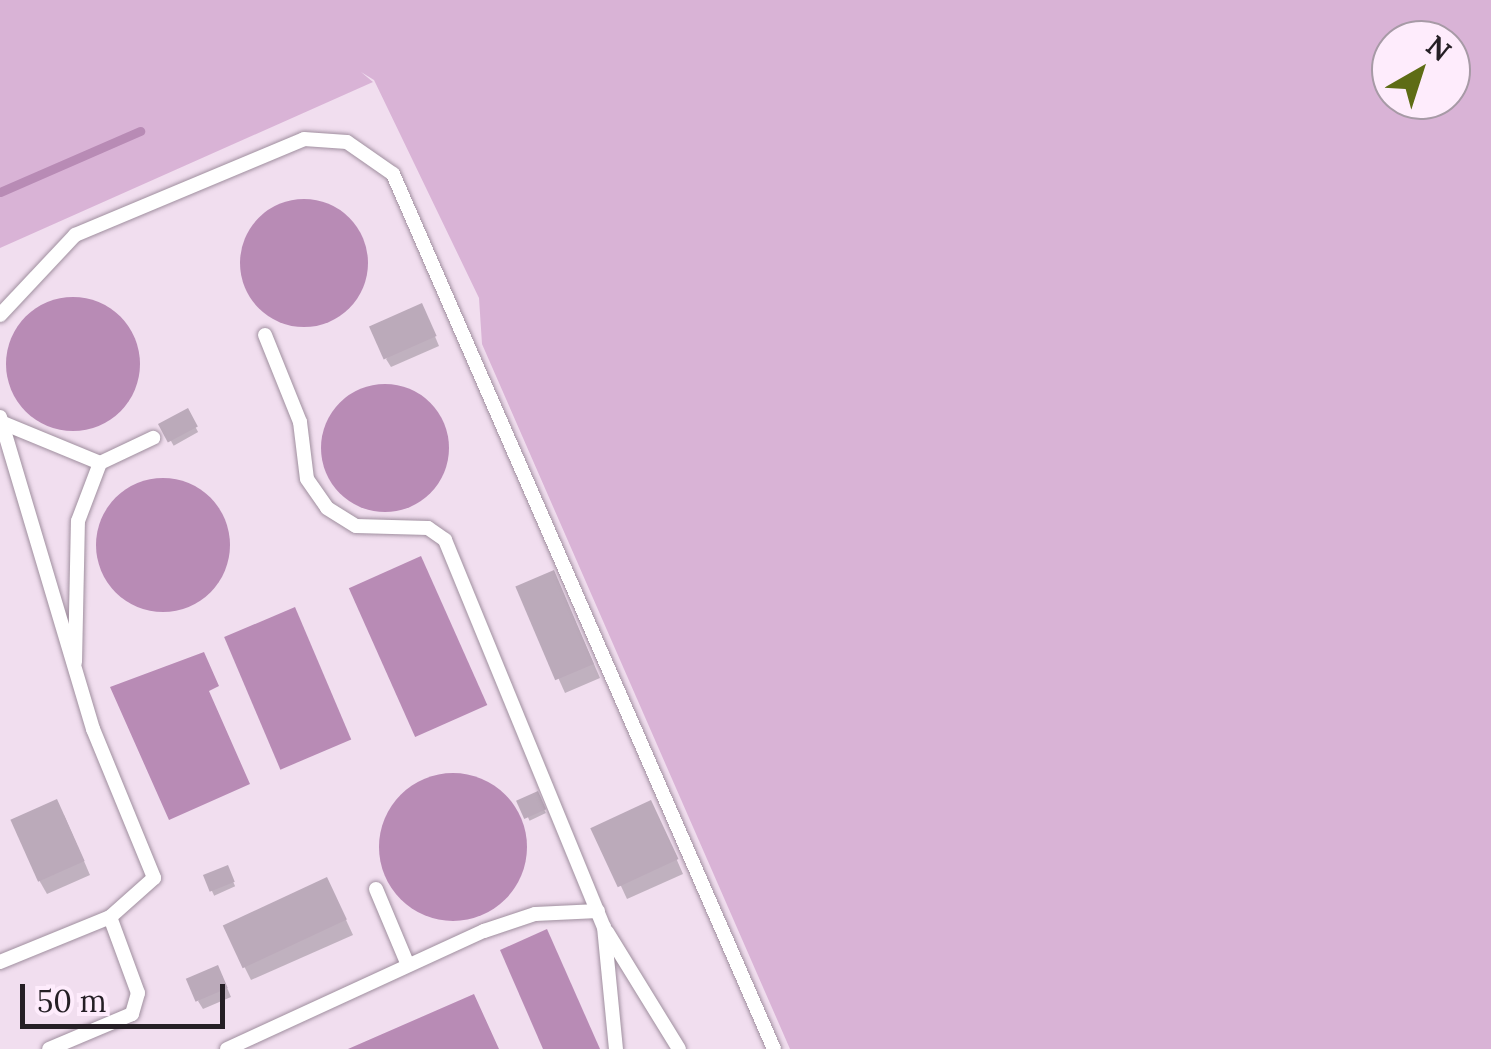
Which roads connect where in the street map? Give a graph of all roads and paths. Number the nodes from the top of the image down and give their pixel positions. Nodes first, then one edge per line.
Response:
1 (0, 315) edge
2 (265, 335) dead end
3 (1, 420) edge
4 (153, 438) dead end
5 (100, 464) junction
6 (74, 667) junction
7 (376, 889) dead end
8 (598, 910) junction
9 (110, 917) junction
10 (604, 927) junction
11 (0, 962) edge
12 (408, 965) junction
13 (49, 1049) edge
14 (227, 1049) edge
15 (616, 1049) edge
16 (679, 1049) edge
17 (774, 1049) edge

1 - 17 lane
2 - 8 lane
3 - 5 lane
3 - 6 lane
4 - 5 lane
5 - 6 lane
6 - 9 lane
7 - 12 lane
8 - 10 lane
8 - 12 lane
9 - 11 lane
9 - 13 lane
10 - 15 lane
10 - 16 lane
12 - 14 lane

